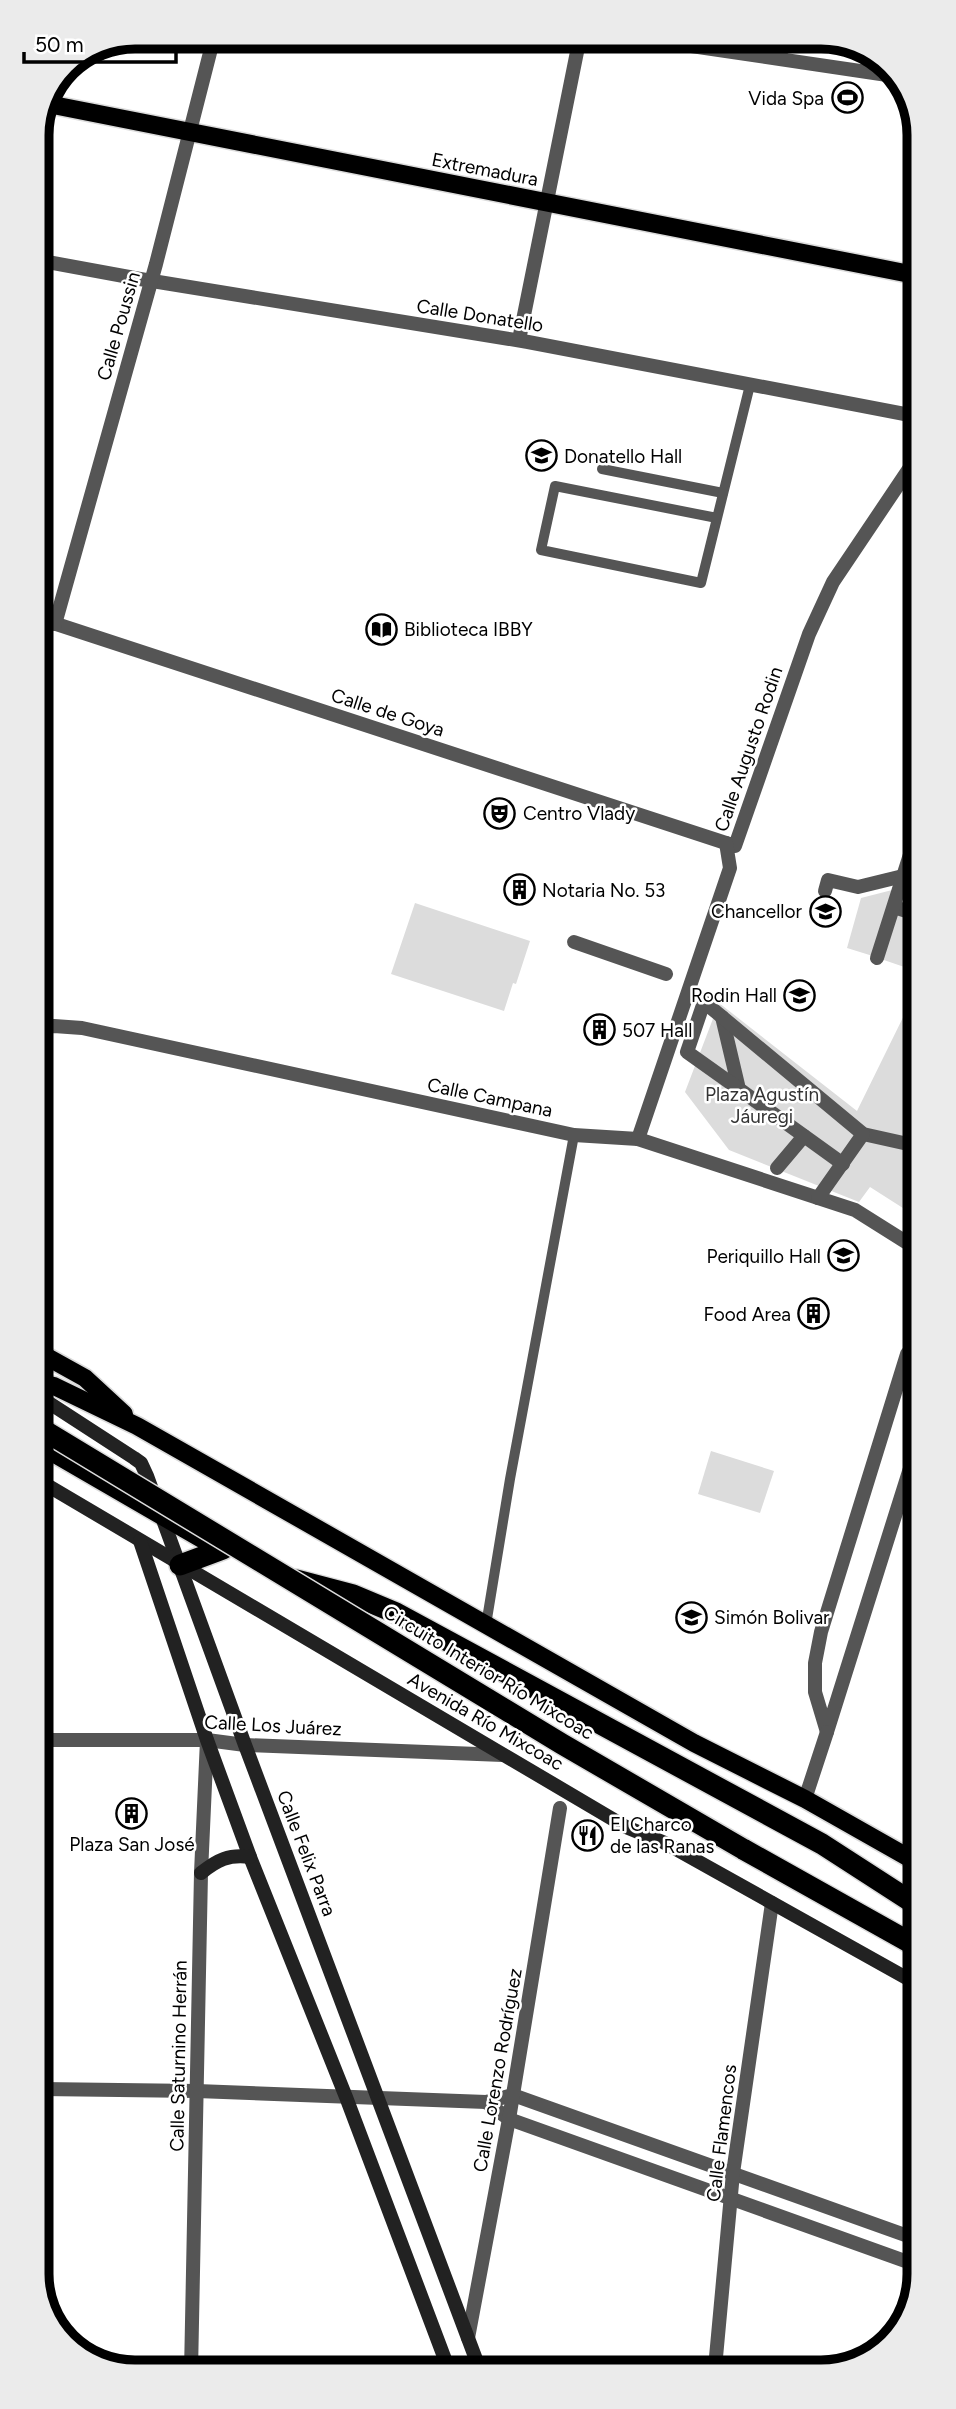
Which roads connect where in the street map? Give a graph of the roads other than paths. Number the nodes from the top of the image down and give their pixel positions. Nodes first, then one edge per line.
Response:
1 (211, 49) edge
2 (578, 49) edge
3 (717, 49) edge
4 (783, 49) edge
5 (782, 58) junction
6 (882, 74) edge
7 (55, 105) edge
8 (188, 132) junction
9 (548, 202) junction
10 (49, 262) edge
11 (907, 273) edge
12 (151, 281) junction
13 (519, 340) junction
14 (750, 384) junction
15 (907, 414) edge
16 (602, 469) dead end
17 (907, 472) edge
18 (723, 493) junction
19 (717, 518) junction
20 (49, 622) edge
21 (55, 624) junction
22 (726, 843) junction
23 (907, 864) edge
24 (903, 876) junction
25 (825, 891) dead end
26 (894, 907) junction
27 (907, 911) edge
28 (575, 942) dead end
29 (877, 958) dead end
30 (666, 974) dead end
31 (722, 1017) junction
32 (49, 1027) edge
33 (739, 1089) junction
34 (574, 1135) junction
35 (863, 1135) junction
36 (804, 1136) junction
37 (638, 1139) junction
38 (907, 1144) edge
39 (843, 1164) junction
40 (777, 1168) dead end
41 (818, 1198) junction
42 (907, 1244) edge
43 (907, 1354) edge
44 (49, 1358) edge
45 (49, 1386) edge
46 (49, 1403) edge
47 (137, 1426) junction
48 (49, 1433) edge
49 (49, 1453) edge
50 (907, 1478) edge
51 (49, 1486) edge
52 (162, 1515) junction
53 (140, 1541) junction
54 (223, 1549) junction
55 (180, 1565) junction
56 (486, 1625) junction
57 (827, 1732) junction
58 (49, 1740) edge
59 (207, 1741) junction
60 (245, 1745) junction
61 (503, 1755) junction
62 (805, 1799) junction
63 (560, 1808) dead end
64 (250, 1857) junction
65 (907, 1857) edge
66 (201, 1873) junction
67 (907, 1899) edge
68 (772, 1903) junction
69 (907, 1941) edge
70 (907, 1978) edge
71 (49, 2089) edge
72 (197, 2091) junction
73 (513, 2095) junction
74 (346, 2097) junction
75 (379, 2099) junction
76 (486, 2102) junction
77 (509, 2119) junction
78 (733, 2173) junction
79 (732, 2199) junction
80 (907, 2236) edge
81 (907, 2262) edge
82 (468, 2338) junction
83 (191, 2360) edge
84 (445, 2360) edge
85 (476, 2360) edge
86 (716, 2360) edge

1 - 8 street, Calle Poussin
2 - 9 street
3 - 5 street
4 - 5 lane
5 - 6 street
7 - 8 main road, Extremadura
8 - 9 main road, Extremadura
8 - 12 street, Calle Poussin
9 - 11 main road, Extremadura
9 - 13 street
10 - 12 street, Calle Donatello
12 - 13 street, Calle Donatello
12 - 21 street, Calle Poussin
13 - 14 street, Calle Donatello
14 - 15 street, Calle Donatello
14 - 18 lane
16 - 18 lane
17 - 22 street, Calle Augusto Rodin
18 - 19 lane
19 - 19 lane
20 - 21 street, Calle de Goya
21 - 22 street, Calle de Goya
22 - 37 street, Calle Augusto Rodin
23 - 24 street
24 - 25 street
24 - 26 street
26 - 27 street
26 - 29 street
28 - 30 street
31 - 33 street
31 - 33 street
31 - 35 street
32 - 34 street, Calle Campana
33 - 36 street
34 - 37 street, Calle Campana
34 - 56 lane
35 - 38 street
35 - 39 street
36 - 39 street
36 - 40 street
37 - 41 street, Calle Campana
39 - 41 street
41 - 42 street, Calle Campana
43 - 57 street
44 - 47 main road
45 - 47 main road
46 - 52 street, Calle Felix Parra
47 - 56 main road
48 - 69 highway, Circuito Interior Río Mixcoac, bridge
49 - 52 highway
50 - 57 street
51 - 53 street, Avenida Río Mixcoac
52 - 54 highway
52 - 55 street, Calle Felix Parra
53 - 55 street, Avenida Río Mixcoac
53 - 59 street
54 - 55 highway
54 - 67 highway
55 - 60 street, Calle Felix Parra
55 - 61 street, Avenida Río Mixcoac
56 - 62 main road
57 - 62 street
58 - 59 street, Calle Los Juárez
59 - 60 street, Calle Los Juárez
59 - 64 street
59 - 66 street, Calle Saturnino Herrán
60 - 61 street, Calle Los Juárez
60 - 75 street, Calle Felix Parra
61 - 68 street, Avenida Río Mixcoac
62 - 65 main road
63 - 73 street, Calle Lorenzo Rodríguez
64 - 66 street
64 - 74 street
66 - 72 street, Calle Saturnino Herrán
68 - 70 street, Avenida Río Mixcoac
68 - 78 street, Calle Flamencos
71 - 72 street
72 - 74 street
72 - 83 street, Calle Saturnino Herrán
73 - 76 street
73 - 77 street, Calle Lorenzo Rodríguez
73 - 78 street
74 - 75 street
74 - 84 street
75 - 76 street
75 - 82 street, Calle Felix Parra
76 - 77 street
77 - 79 street
77 - 82 street, Calle Lorenzo Rodríguez
78 - 79 street, Calle Flamencos
78 - 80 street
79 - 81 street
79 - 86 street, Calle Flamencos
82 - 85 street, Calle Felix Parra

